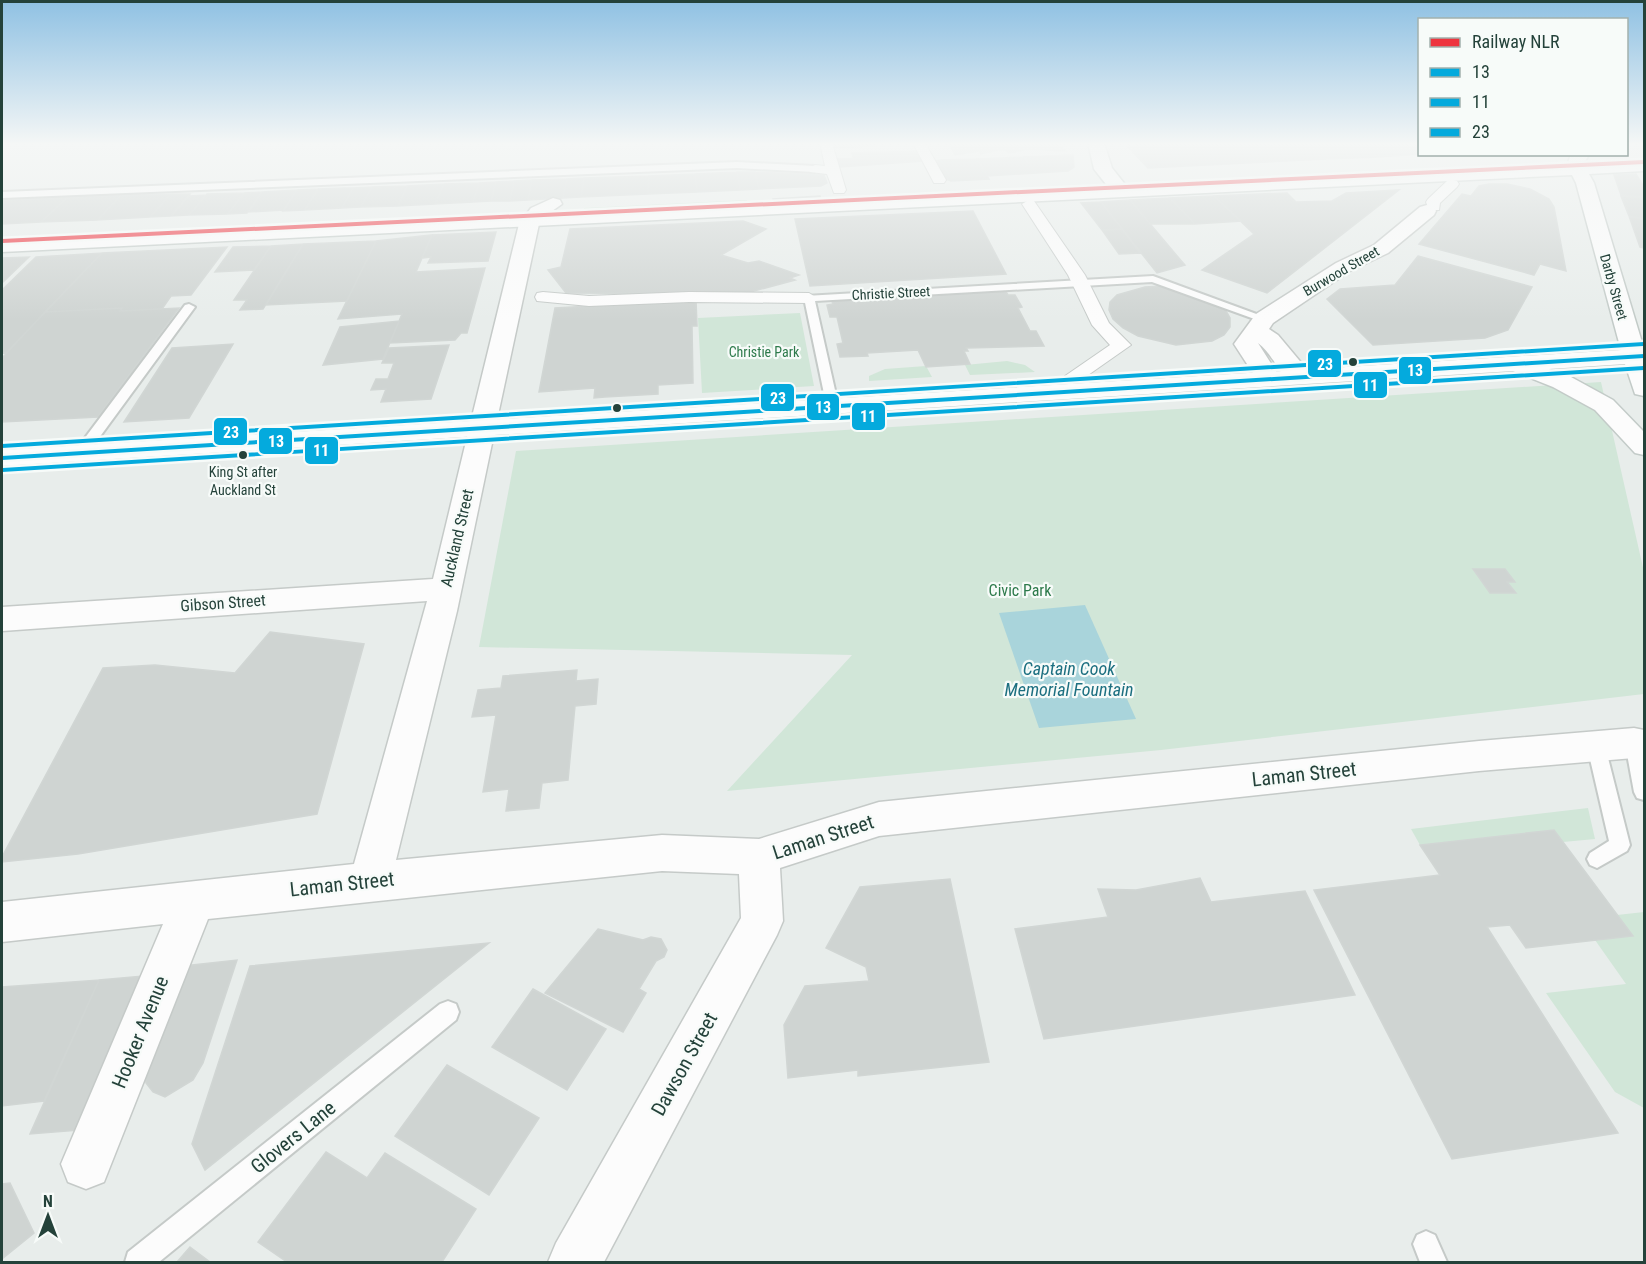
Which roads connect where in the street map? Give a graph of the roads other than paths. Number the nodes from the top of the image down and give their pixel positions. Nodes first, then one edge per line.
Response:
1 (594, 202) edge
2 (932, 202) edge
3 (1433, 202) edge
4 (1590, 202) edge
5 (553, 204) junction
6 (1029, 204) dead end
7 (1431, 209) joint
8 (530, 221) junction
9 (2, 231) edge
10 (2, 246) edge
11 (1083, 283) junction
12 (1617, 295) junction
13 (543, 297) dead end
14 (809, 298) junction
15 (189, 307) dead end
16 (1644, 320) edge
17 (1256, 321) junction
18 (1506, 364) junction
19 (1641, 369) edge
20 (1074, 376) dead end
21 (1300, 377) junction
22 (1269, 379) junction
23 (833, 408) junction
24 (482, 429) junction
25 (1644, 447) edge
26 (80, 454) junction
27 (2, 458) edge
28 (446, 589) junction
29 (2, 619) edge
30 (1639, 744) edge
31 (1596, 746) junction
32 (1644, 792) edge
33 (759, 857) junction
34 (1597, 859) dead end
35 (370, 881) junction
36 (194, 901) junction
37 (2, 922) edge
38 (448, 1012) dead end
39 (86, 1164) dead end
40 (138, 1263) edge
41 (575, 1263) edge

1 - 5 main road
2 - 8 main road
3 - 7 street, Burwood Street
4 - 12 main road, Darby Street
5 - 8 main road
5 - 9 main road
6 - 11 street
7 - 17 main road, Burwood Street
8 - 10 main road
8 - 24 main road, Auckland Street
11 - 14 lane, Christie Street
11 - 17 lane, Christie Street
11 - 20 street
12 - 16 main road
12 - 19 main road, Darby Street
13 - 14 street
14 - 23 lane
15 - 26 lane
17 - 21 main road
17 - 22 main road
18 - 19 main road
18 - 21 main road
18 - 25 main road
21 - 22 main road
22 - 23 main road
23 - 24 main road
24 - 26 main road
24 - 28 main road, Auckland Street
26 - 27 main road
28 - 29 main road, Gibson Street
28 - 35 main road, Auckland Street
30 - 31 main road, Laman Street
30 - 32 lane
31 - 33 main road, Laman Street
31 - 34 lane
33 - 35 main road, Laman Street
33 - 41 main road, Dawson Street
35 - 36 main road, Laman Street
36 - 37 main road, Laman Street
36 - 39 main road, Hooker Avenue
38 - 40 lane, Glovers Lane

